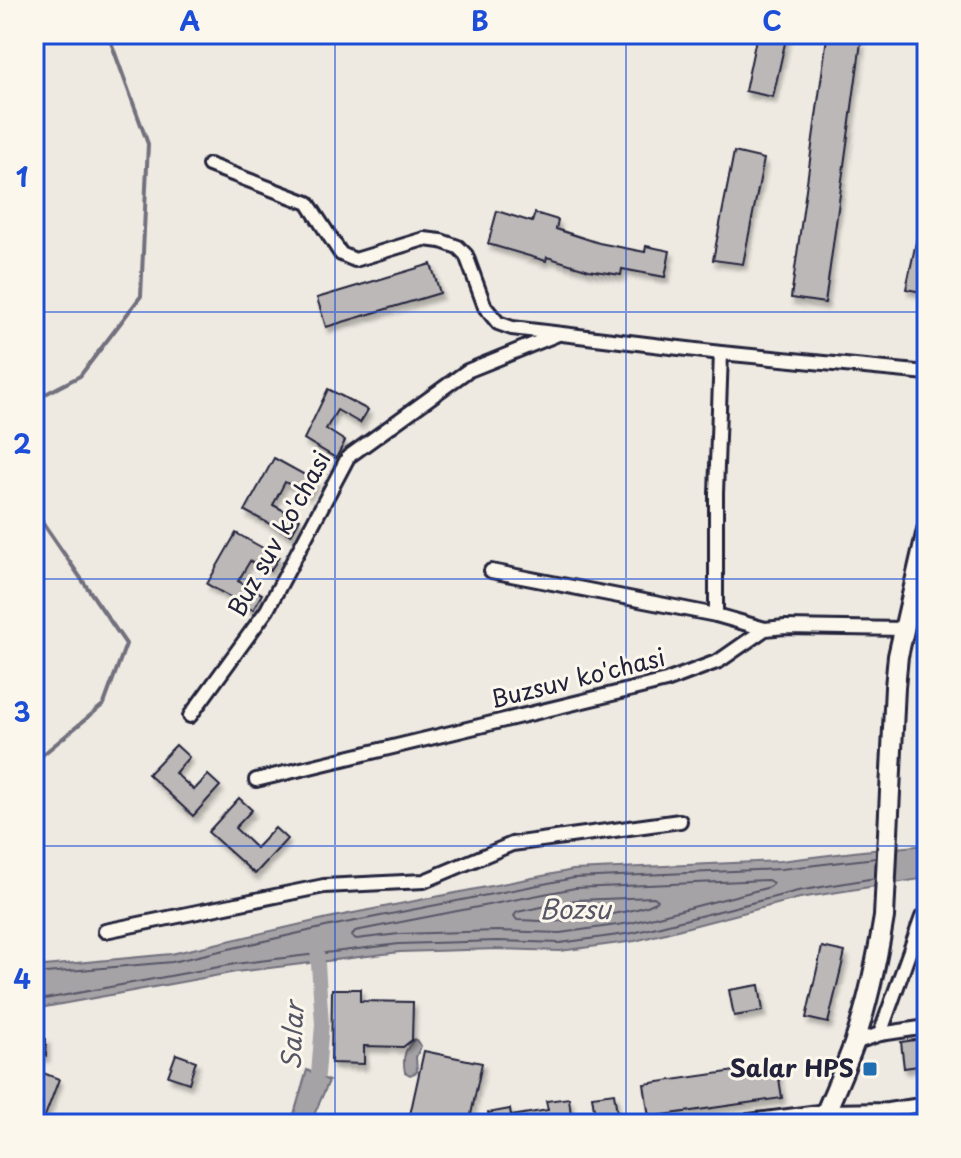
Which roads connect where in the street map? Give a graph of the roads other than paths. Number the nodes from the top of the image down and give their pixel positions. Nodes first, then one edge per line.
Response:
1 (209, 165) dead end
2 (559, 333) junction
3 (721, 353) junction
4 (927, 373) edge
5 (927, 530) edge
6 (491, 571) dead end
7 (716, 615) junction
8 (765, 629) junction
9 (904, 629) junction
10 (190, 716) dead end
11 (256, 780) dead end
12 (680, 821) dead end
13 (927, 913) edge
14 (105, 931) dead end
15 (927, 1027) edge
16 (880, 1034) junction
17 (854, 1043) junction
18 (927, 1104) edge
19 (824, 1117) edge
20 (726, 1124) edge

1 - 2 street
2 - 3 street
2 - 10 street, Buz suv ko'chasi
3 - 4 street
3 - 7 street
5 - 9 main road
6 - 7 street
7 - 8 street
8 - 9 street
8 - 11 street, Buzsuv ko'chasi
9 - 17 main road
12 - 14 street
13 - 16 street
15 - 16 street
16 - 17 street
17 - 19 main road
18 - 19 street
19 - 20 street

